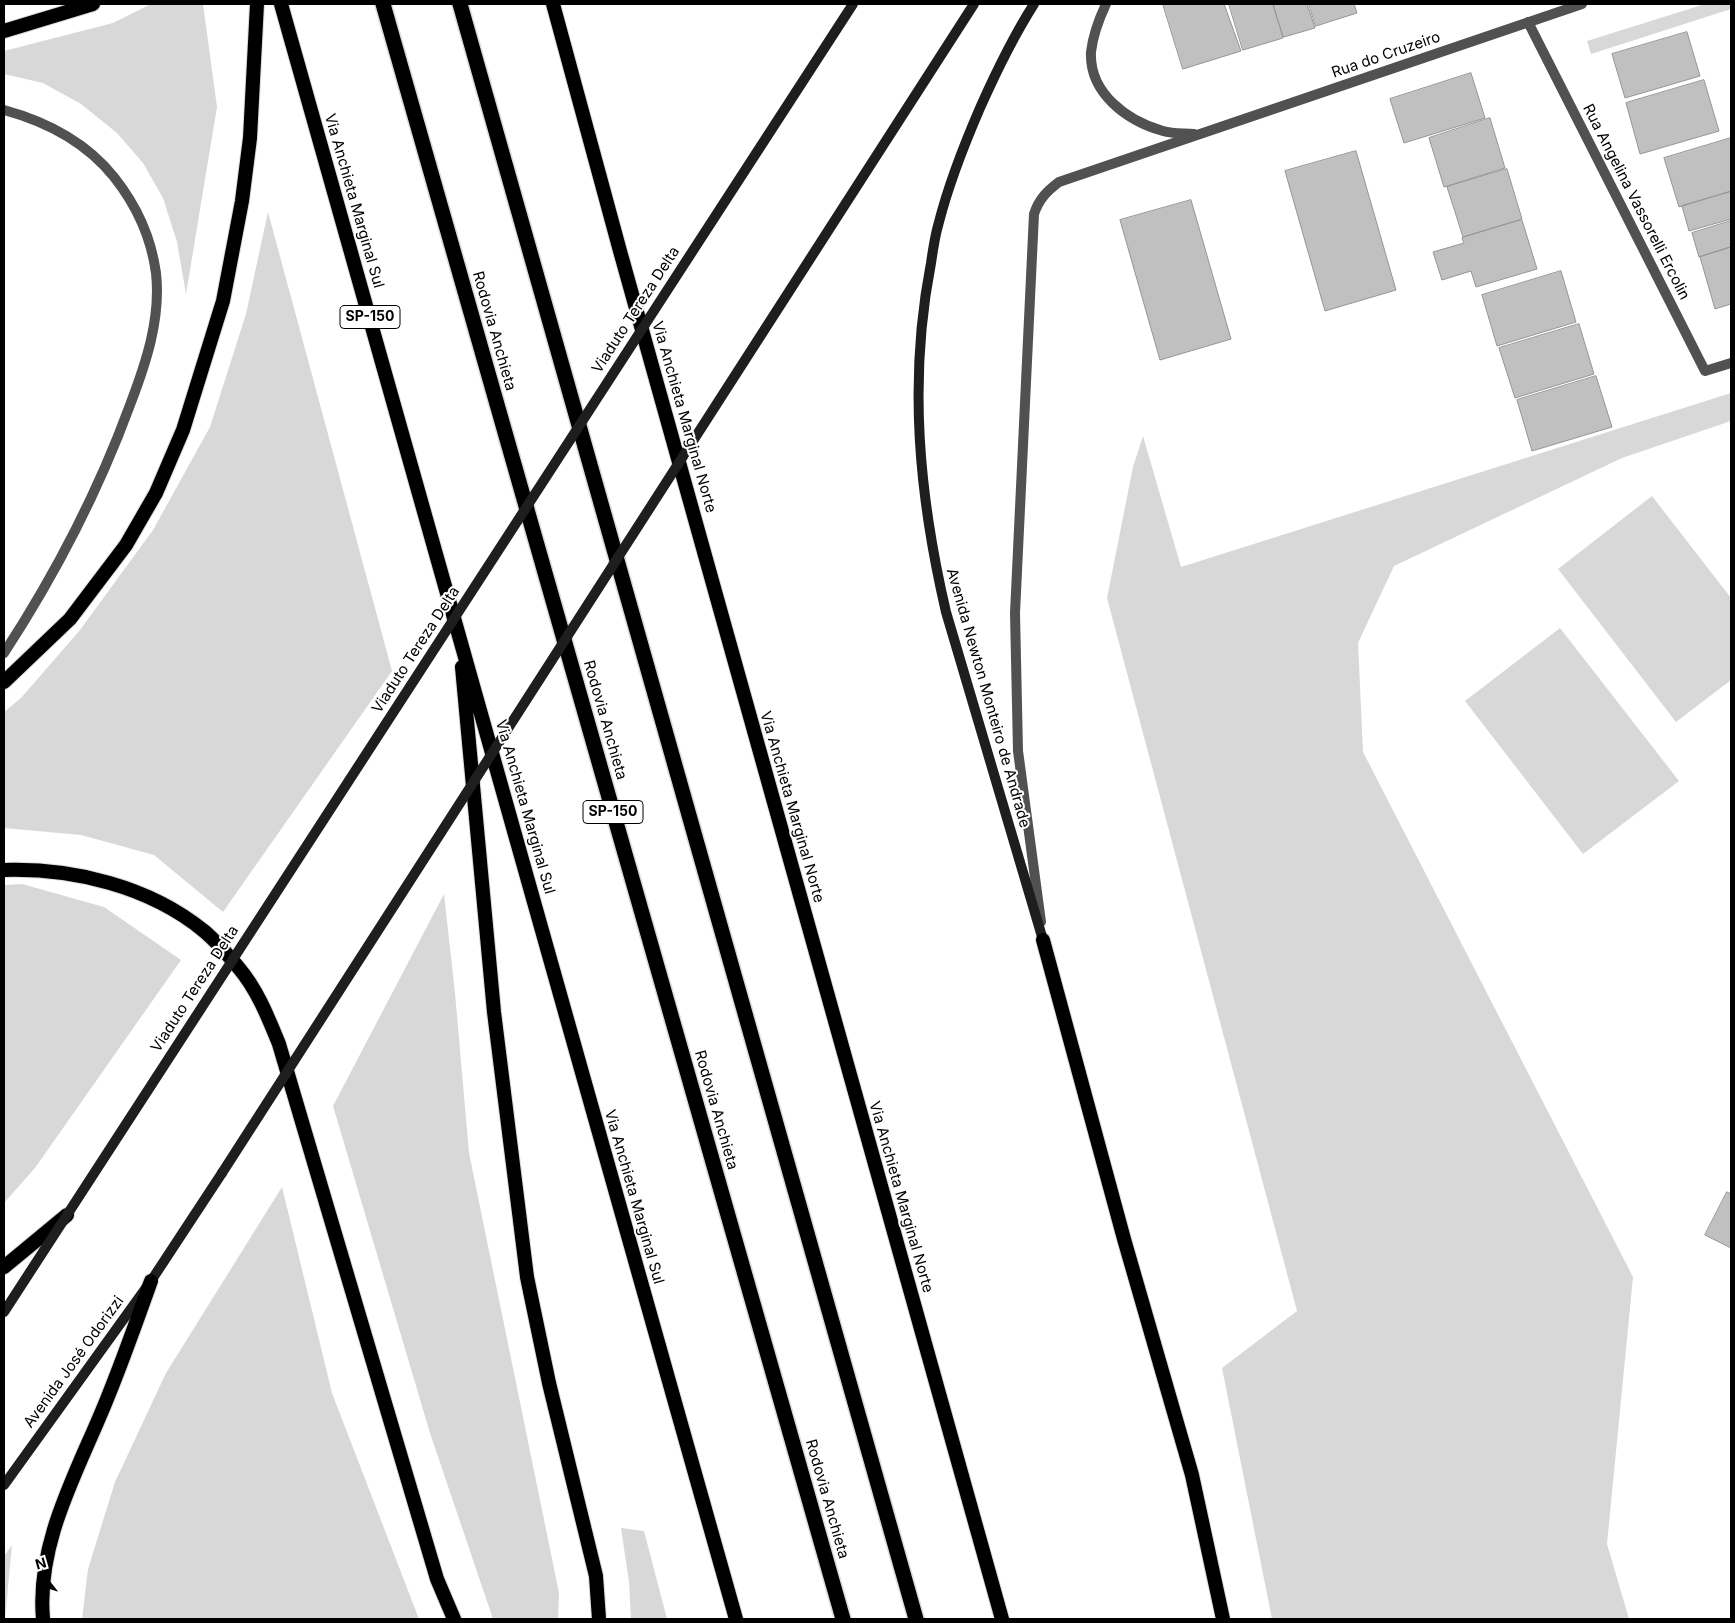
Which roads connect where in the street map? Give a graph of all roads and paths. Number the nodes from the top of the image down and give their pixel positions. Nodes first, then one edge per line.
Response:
1 (93, 4) edge
2 (257, 4) edge
3 (281, 4) edge
4 (383, 4) edge
5 (460, 4) edge
6 (553, 4) edge
7 (853, 4) edge
8 (974, 4) edge
9 (1034, 4) edge
10 (1106, 4) edge
11 (1582, 4) edge
12 (1528, 22) junction
13 (4, 31) edge
14 (4, 110) edge
15 (1200, 134) junction
16 (1731, 363) edge
17 (458, 631) junction
18 (4, 653) edge
19 (4, 682) edge
20 (4, 870) edge
21 (1043, 940) junction
22 (67, 1215) junction
23 (4, 1267) edge
24 (152, 1281) junction
25 (4, 1312) edge
26 (4, 1486) edge
27 (43, 1619) edge
28 (454, 1619) edge
29 (599, 1619) edge
30 (736, 1619) edge
31 (843, 1619) edge
32 (916, 1619) edge
33 (1002, 1619) edge
34 (1223, 1619) edge

1 - 13 highway
2 - 19 highway
3 - 17 highway, Via Anchieta Marginal Sul / SP-150
4 - 31 highway, Rodovia Anchieta / SP-150
5 - 32 highway
6 - 33 highway, Via Anchieta Marginal Norte
7 - 22 main road, Viaduto Tereza Delta, bridge
8 - 24 main road, bridge
9 - 21 main road, Avenida Newton Monteiro de Andrade
10 - 15 street
11 - 12 street, Rua do Cruzeiro
12 - 15 street, Rua do Cruzeiro
12 - 16 street, Rua Angelina Vassorelli Ercolin
14 - 18 street
15 - 21 street, Rua do Cruzeiro
17 - 29 highway
17 - 30 highway, Via Anchieta Marginal Sul / SP-150
20 - 28 highway
21 - 34 highway
22 - 23 highway, bridge
22 - 25 main road, Viaduto Tereza Delta, bridge
24 - 26 main road, Avenida José Odorizzi
24 - 27 highway

